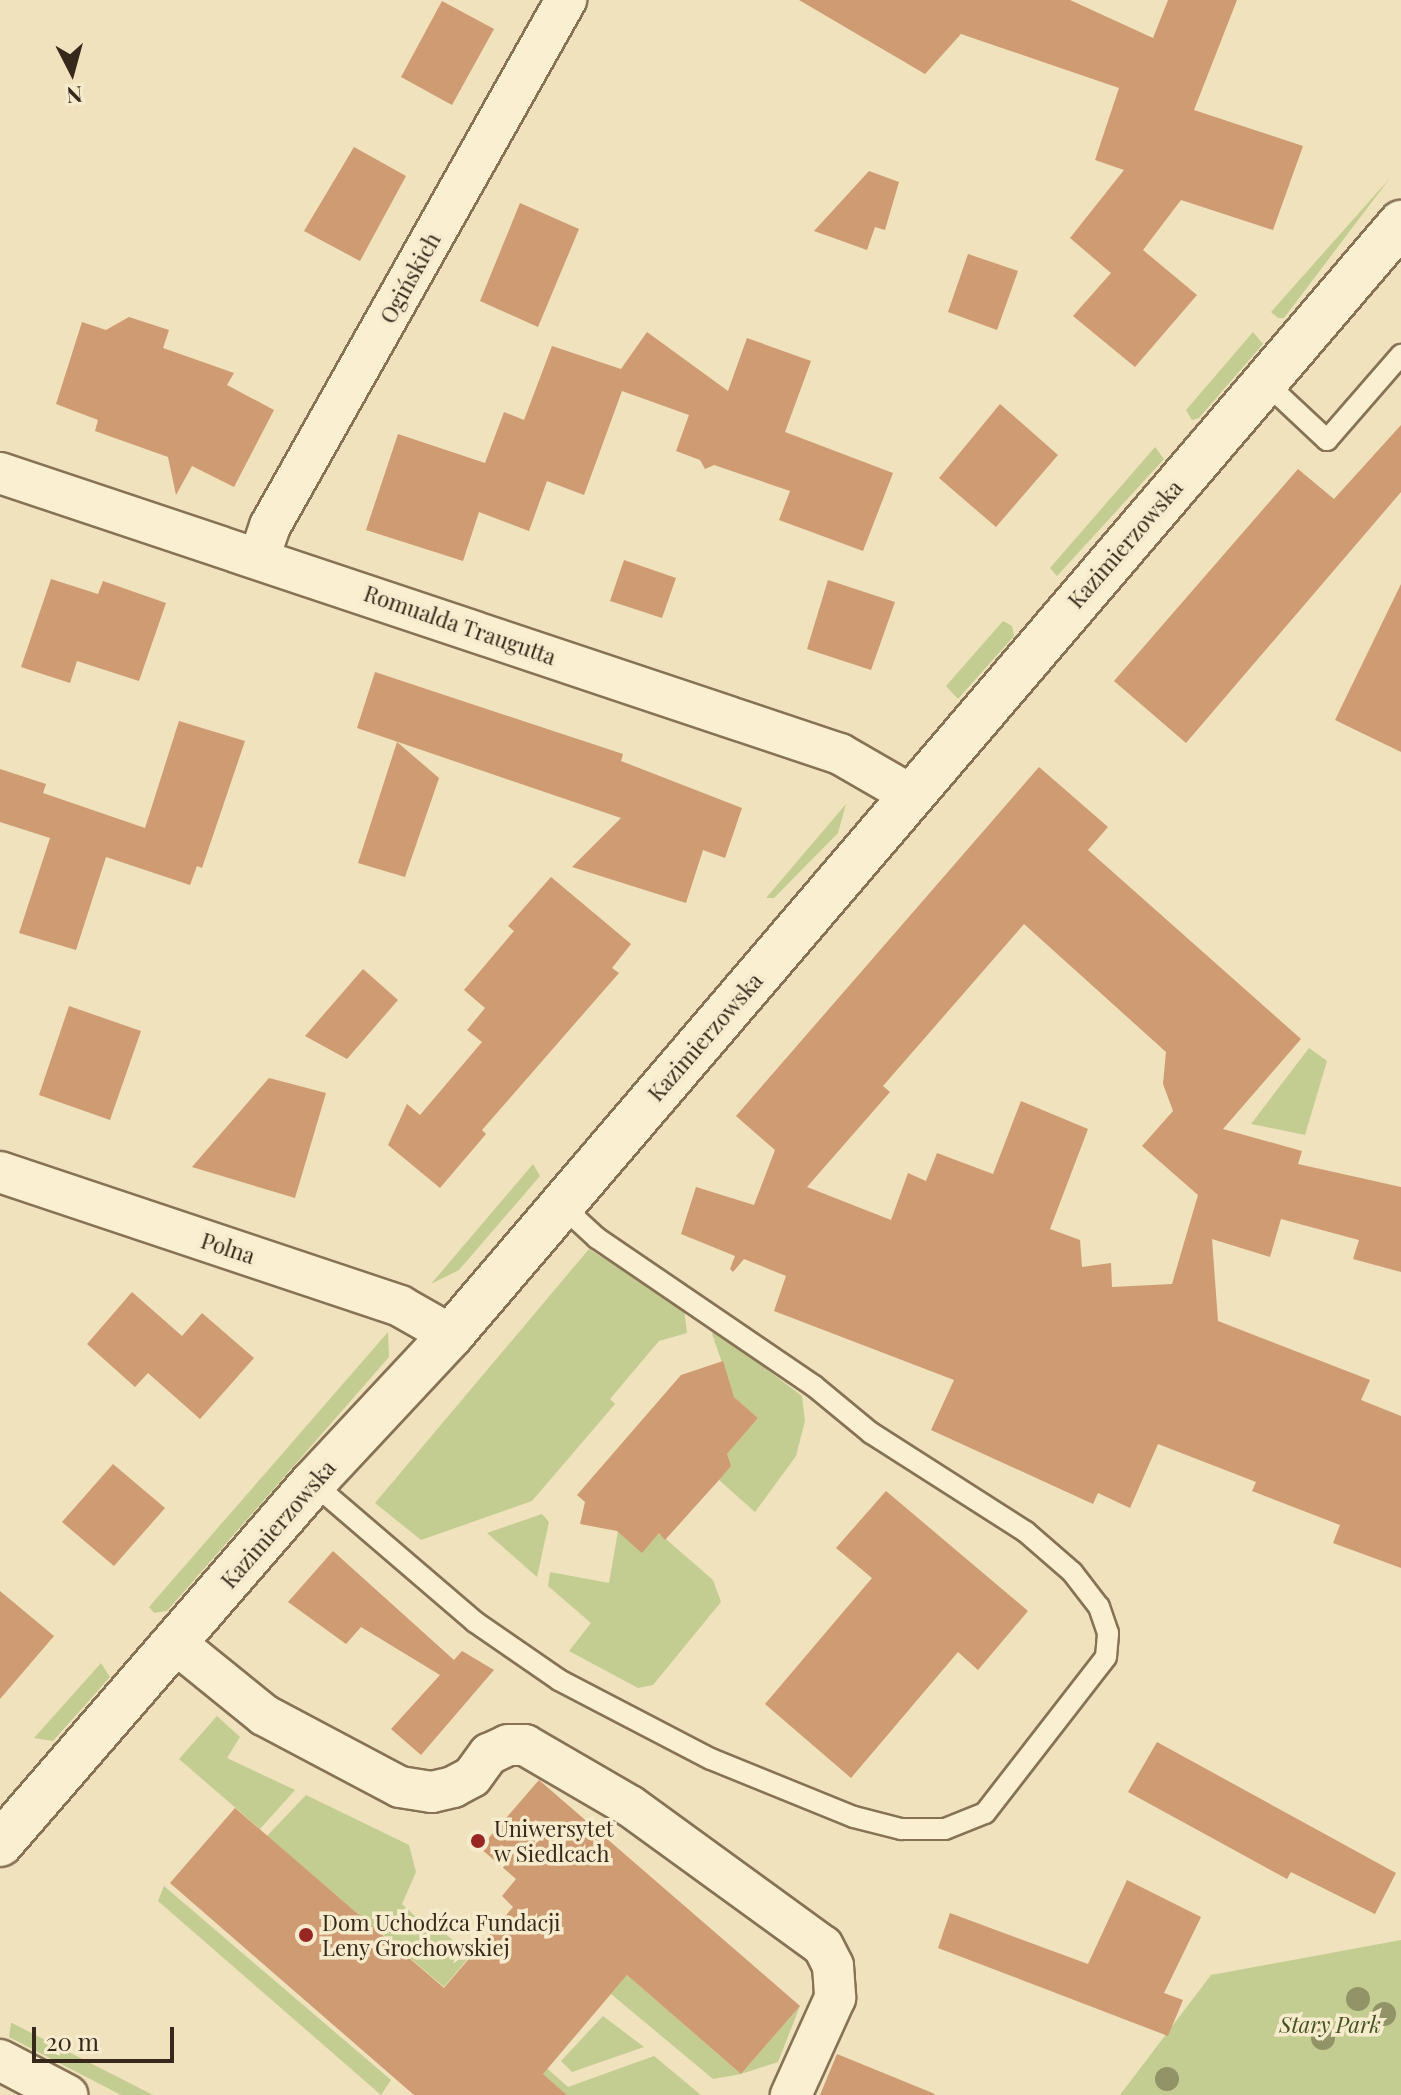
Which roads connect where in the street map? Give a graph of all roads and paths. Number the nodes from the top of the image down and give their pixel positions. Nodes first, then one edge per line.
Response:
1 (566, 0) edge
2 (1401, 223) edge
3 (1401, 355) edge
4 (1265, 382) junction
5 (0, 473) edge
6 (259, 558) junction
7 (911, 795) junction
8 (0, 1172) edge
9 (561, 1205) junction
10 (451, 1335) junction
11 (313, 1483) junction
12 (174, 1642) junction
13 (0, 1844) edge
14 (0, 2060) edge
15 (67, 2095) edge
16 (791, 2095) edge

1 - 6 street, Ogińskich
2 - 4 main road, Kazimierzowska
3 - 4 lane
4 - 7 main road, Kazimierzowska
5 - 6 street, Romualda Traugutta
6 - 7 street, Romualda Traugutta
7 - 9 main road, Kazimierzowska
8 - 10 street, Polna
9 - 10 main road, Kazimierzowska
9 - 11 lane
10 - 11 main road, Kazimierzowska
11 - 12 main road, Kazimierzowska
12 - 13 main road, Kazimierzowska
12 - 16 street
14 - 15 street

